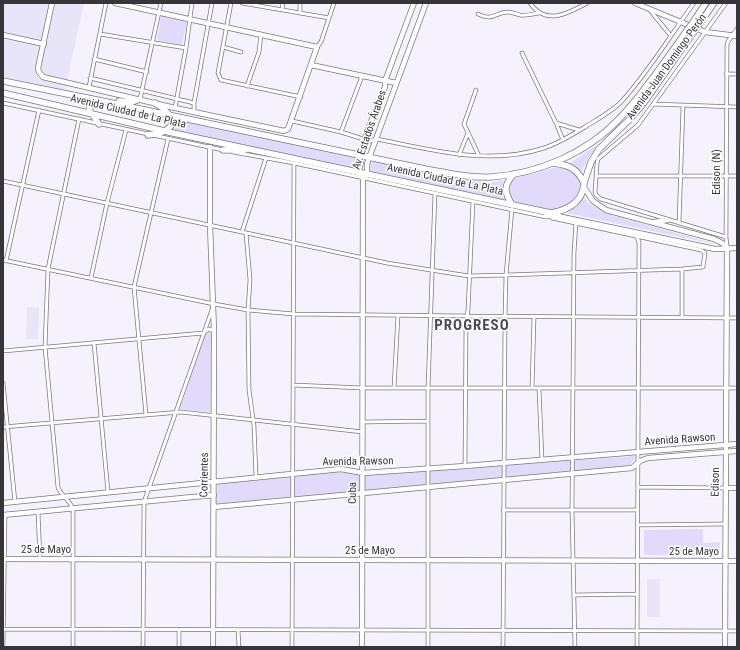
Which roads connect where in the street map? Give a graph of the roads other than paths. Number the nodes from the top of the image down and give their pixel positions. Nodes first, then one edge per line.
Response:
1 (52, 3) edge
2 (106, 3) edge
3 (115, 3) edge
4 (161, 3) edge
5 (192, 3) edge
6 (212, 3) edge
7 (231, 3) edge
8 (242, 3) edge
9 (283, 3) edge
10 (300, 3) edge
11 (334, 3) edge
12 (414, 3) edge
13 (426, 3) edge
14 (530, 3) edge
15 (587, 3) edge
16 (635, 3) edge
17 (694, 3) edge
18 (706, 3) edge
19 (714, 3) edge
20 (726, 3) edge
21 (262, 5) edge
22 (648, 8) junction
23 (282, 10) junction
24 (159, 12) junction
25 (300, 13) junction
26 (539, 13) junction
27 (478, 14) dead end
28 (190, 18) junction
29 (329, 18) junction
30 (681, 21) junction
31 (209, 23) junction
32 (227, 27) junction
33 (737, 29) edge
34 (705, 32) junction
35 (100, 34) junction
36 (261, 34) junction
37 (3, 36) edge
38 (671, 36) junction
39 (734, 36) edge
40 (153, 43) junction
41 (44, 44) junction
42 (223, 47) junction
43 (317, 47) junction
44 (186, 48) junction
45 (241, 52) dead end
46 (522, 53) dead end
47 (94, 59) junction
48 (311, 66) junction
49 (146, 72) junction
50 (726, 74) junction
51 (737, 74) edge
52 (362, 76) junction
53 (90, 78) junction
54 (3, 81) edge
55 (385, 81) junction
56 (396, 83) junction
57 (247, 86) junction
58 (89, 87) junction
59 (476, 90) dead end
60 (142, 91) junction
61 (3, 94) edge
62 (301, 96) junction
63 (140, 99) junction
64 (177, 99) junction
65 (102, 101) junction
66 (3, 103) edge
67 (155, 103) junction
68 (194, 103) junction
69 (653, 104) junction
70 (683, 106) junction
71 (726, 107) junction
72 (737, 107) edge
73 (176, 108) junction
74 (39, 110) junction
75 (194, 112) junction
76 (91, 115) junction
77 (170, 116) junction
78 (79, 119) junction
79 (292, 121) junction
80 (556, 123) junction
81 (99, 124) junction
82 (126, 130) junction
83 (579, 130) junction
84 (166, 131) junction
85 (341, 132) junction
86 (468, 133) junction
87 (148, 135) junction
88 (377, 138) junction
89 (168, 139) junction
90 (364, 140) junction
91 (563, 140) junction
92 (210, 148) junction
93 (254, 149) junction
94 (223, 150) junction
95 (361, 154) junction
96 (459, 155) junction
97 (370, 156) junction
98 (479, 156) junction
99 (266, 158) junction
100 (294, 163) junction
101 (553, 163) junction
102 (358, 172) junction
103 (514, 174) junction
104 (365, 176) junction
105 (596, 176) junction
106 (680, 176) junction
107 (727, 176) junction
108 (737, 176) edge
109 (3, 181) edge
110 (22, 185) junction
111 (584, 185) junction
112 (441, 190) junction
113 (434, 193) junction
114 (63, 194) junction
115 (454, 197) junction
116 (473, 201) junction
117 (107, 203) junction
118 (512, 207) junction
119 (151, 212) junction
120 (551, 213) junction
121 (546, 216) junction
122 (562, 216) junction
123 (668, 220) junction
124 (576, 222) junction
125 (652, 223) junction
126 (679, 223) junction
127 (210, 225) junction
128 (625, 230) junction
129 (244, 232) junction
130 (637, 236) junction
131 (726, 237) junction
132 (294, 243) junction
133 (727, 248) junction
134 (737, 248) edge
135 (362, 257) junction
136 (5, 260) edge
137 (48, 269) junction
138 (682, 269) junction
139 (639, 270) junction
140 (431, 271) junction
141 (574, 273) junction
142 (506, 275) junction
143 (469, 276) junction
144 (91, 278) junction
145 (134, 287) junction
146 (214, 304) junction
147 (248, 310) junction
148 (294, 314) junction
149 (362, 314) junction
150 (398, 315) junction
151 (430, 315) junction
152 (467, 316) junction
153 (682, 316) junction
154 (505, 317) junction
155 (534, 317) junction
156 (574, 317) junction
157 (639, 317) junction
158 (726, 317) junction
159 (737, 318) edge
160 (214, 331) junction
161 (203, 333) junction
162 (139, 339) junction
163 (94, 343) junction
164 (45, 347) junction
165 (3, 351) edge
166 (3, 383) edge
167 (293, 385) junction
168 (363, 388) junction
169 (394, 388) junction
170 (428, 388) junction
171 (465, 388) junction
172 (504, 388) junction
173 (532, 388) junction
174 (539, 388) junction
175 (639, 388) junction
176 (726, 388) junction
177 (737, 388) edge
178 (574, 389) junction
179 (175, 412) junction
180 (146, 415) junction
181 (214, 416) junction
182 (101, 419) junction
183 (253, 420) junction
184 (363, 422) junction
185 (428, 422) junction
186 (53, 423) junction
187 (293, 425) junction
188 (8, 426) junction
189 (3, 427) edge
190 (363, 432) junction
191 (737, 444) edge
192 (726, 445) junction
193 (726, 451) junction
194 (737, 451) edge
195 (639, 452) junction
196 (574, 458) junction
197 (542, 460) junction
198 (639, 462) junction
199 (503, 463) junction
200 (465, 466) junction
201 (428, 468) junction
202 (632, 468) junction
203 (638, 472) junction
204 (362, 473) junction
205 (293, 474) junction
206 (574, 474) junction
207 (256, 477) junction
208 (214, 481) junction
209 (503, 481) junction
210 (148, 487) junction
211 (428, 487) junction
212 (638, 487) junction
213 (725, 488) junction
214 (737, 488) edge
215 (108, 492) junction
216 (362, 493) junction
217 (214, 495) junction
218 (64, 497) junction
219 (293, 499) junction
220 (15, 502) junction
221 (144, 502) junction
222 (3, 503) edge
223 (214, 507) junction
224 (73, 509) junction
225 (503, 510) junction
226 (572, 510) junction
227 (637, 510) junction
228 (38, 512) junction
229 (4, 515) edge
230 (724, 524) junction
231 (637, 525) junction
232 (73, 558) junction
233 (4, 559) edge
234 (40, 559) junction
235 (144, 559) junction
236 (213, 560) junction
237 (292, 560) junction
238 (362, 560) junction
239 (428, 560) junction
240 (503, 560) junction
241 (573, 560) junction
242 (637, 560) junction
243 (725, 561) junction
244 (737, 561) edge
245 (574, 594) junction
246 (637, 594) junction
247 (3, 629) edge
248 (73, 630) junction
249 (144, 630) junction
250 (179, 630) junction
251 (213, 630) junction
252 (238, 630) junction
253 (292, 630) junction
254 (362, 630) junction
255 (428, 630) junction
256 (503, 631) junction
257 (575, 631) junction
258 (637, 631) junction
259 (725, 631) junction
260 (737, 631) edge
261 (3, 647) edge
262 (73, 647) edge
263 (143, 647) edge
264 (179, 647) edge
265 (213, 647) edge
266 (239, 647) edge
267 (292, 647) edge
268 (362, 647) edge
269 (428, 647) edge
270 (503, 647) edge
271 (574, 647) edge
272 (637, 647) edge
273 (725, 647) edge

1 - 41 street
2 - 35 street
3 - 24 street
4 - 24 street
5 - 28 street
6 - 31 street
7 - 32 street
8 - 21 street
9 - 23 street
10 - 25 street
11 - 29 street
12 - 55 street, Av. Estados Árabes
13 - 56 street, Av. Estados Árabes
14 - 26 street
15 - 26 street
16 - 22 street
17 - 30 street
18 - 101 highway, Avenida Juan Domingo Perón, bridge
19 - 111 highway, Avenida Juan Domingo Perón, bridge
20 - 34 street, Avenida Juan Domingo Perón
21 - 23 street
22 - 30 street
22 - 38 street
23 - 25 street
24 - 28 street
24 - 40 street
25 - 29 street
26 - 27 street
28 - 31 street
28 - 44 street
29 - 43 street
30 - 34 street
30 - 38 street
31 - 32 street
31 - 68 street
32 - 36 street
32 - 42 street
33 - 39 street, Edison (N)
34 - 39 street
34 - 69 street, Avenida Juan Domingo Perón
35 - 40 street
35 - 47 street
36 - 43 street
36 - 57 street
37 - 41 street
38 - 83 street
39 - 50 street, Edison (N)
40 - 44 street
40 - 49 street
41 - 58 street, Avenida Ciudad de La Plata
42 - 45 street
42 - 57 street
43 - 48 street
44 - 64 street
46 - 80 street
47 - 49 street
47 - 53 street
48 - 52 street
48 - 62 street
49 - 60 street
50 - 51 street
50 - 71 street, Edison (N)
52 - 55 street
52 - 85 street
53 - 58 street
53 - 60 street
54 - 65 highway, Avenida Ciudad de La Plata
55 - 56 street
55 - 90 street, Av. Estados Árabes
56 - 88 street, Av. Estados Árabes
57 - 62 street
58 - 63 street, Avenida Ciudad de La Plata
59 - 86 street
60 - 63 street
60 - 64 street
61 - 76 highway, Avenida Ciudad de La Plata
62 - 79 street
63 - 65 highway
63 - 67 street, Avenida Ciudad de La Plata
64 - 68 street
64 - 73 street
65 - 76 highway
65 - 77 highway, Avenida Ciudad de La Plata
66 - 74 street, Avenida Ciudad de La Plata
67 - 73 street, Avenida Ciudad de La Plata
67 - 77 highway
68 - 75 street
69 - 70 street
69 - 105 street, Avenida Juan Domingo Perón
70 - 71 street
70 - 106 street
71 - 72 street
71 - 107 street, Edison (N)
73 - 75 street, Avenida Ciudad de La Plata
74 - 78 street, Avenida Ciudad de La Plata
74 - 110 street
75 - 79 street, Avenida Ciudad de La Plata
76 - 81 highway
76 - 84 highway, Avenida Ciudad de La Plata
77 - 84 highway
77 - 95 highway, Avenida Ciudad de La Plata
78 - 81 street, Avenida Ciudad de La Plata
78 - 114 street
79 - 85 street
80 - 83 street
80 - 91 street
81 - 82 street, Avenida Ciudad de La Plata
82 - 87 street, Avenida Ciudad de La Plata
82 - 117 street
83 - 91 street
84 - 87 highway
84 - 93 highway, Avenida Ciudad de La Plata
85 - 90 street
86 - 96 street
86 - 98 street
87 - 89 street, Avenida Ciudad de La Plata
88 - 90 street
88 - 96 street
88 - 97 street, Av. Estados Árabes
89 - 92 street, Avenida Ciudad de La Plata
89 - 119 street
90 - 95 street, Av. Estados Árabes
91 - 98 street
92 - 94 street, Avenida Ciudad de La Plata
92 - 127 street, Corrientes
93 - 94 highway
93 - 102 highway, Avenida Ciudad de La Plata
94 - 99 street, Avenida Ciudad de La Plata
95 - 97 highway, Avenida Ciudad de La Plata
95 - 102 street, Av. Estados Árabes
96 - 98 street
97 - 103 highway, Avenida Ciudad de La Plata
97 - 104 street, Av. Estados Árabes
99 - 100 street, Avenida Ciudad de La Plata
99 - 129 street
100 - 104 street, Avenida Ciudad de La Plata
100 - 132 street
101 - 103 highway, Avenida Ciudad de La Plata
101 - 111 highway
102 - 104 highway, Avenida Ciudad de La Plata
103 - 118 highway
104 - 112 highway, Avenida Ciudad de La Plata
104 - 113 street, Avenida Ciudad de La Plata
104 - 135 street, Av. Estados Árabes
105 - 106 street
105 - 123 street, Avenida Juan Domingo Perón
106 - 107 street
106 - 126 street
107 - 108 street
107 - 131 street, Edison (N)
109 - 110 street
110 - 114 street
110 - 136 street
111 - 120 highway, Avenida Juan Domingo Perón
111 - 125 street
112 - 113 highway
112 - 115 highway
112 - 118 highway, Avenida Ciudad de La Plata
113 - 115 street, Avenida Ciudad de La Plata
113 - 140 street
114 - 117 street
114 - 137 street
115 - 116 street, Avenida Ciudad de La Plata
116 - 118 street, Avenida Ciudad de La Plata
116 - 143 street
117 - 119 street
117 - 144 street
118 - 120 highway, Avenida Ciudad de La Plata
118 - 121 street, Avenida Ciudad de La Plata
118 - 142 street
119 - 127 street
119 - 145 street
120 - 122 street, Avenida Ciudad de La Plata
121 - 122 street
121 - 124 street, Avenida Ciudad de La Plata
122 - 128 street, Avenida Ciudad de La Plata
123 - 125 street
123 - 126 street
124 - 130 street, Avenida Ciudad de La Plata
124 - 141 street
125 - 133 street
126 - 131 street
127 - 129 street
127 - 146 street, Corrientes
128 - 130 street
128 - 133 street, Avenida Ciudad de La Plata
129 - 132 street
129 - 147 street
130 - 138 street, Avenida Ciudad de La Plata
130 - 139 street
131 - 133 street, Edison (N)
132 - 135 street
132 - 148 street
133 - 134 street, Avenida Ciudad de La Plata
133 - 158 street, Edison (N)
135 - 140 street
135 - 149 street, Cuba
136 - 137 street
137 - 144 street
137 - 164 street
138 - 139 street
138 - 153 street
139 - 141 street
139 - 157 street
140 - 143 street
140 - 151 street
141 - 142 street
141 - 156 street
142 - 143 street
142 - 154 street
143 - 152 street
144 - 145 street
145 - 146 street
145 - 162 street
146 - 147 street
146 - 160 street, Corrientes
146 - 161 street
147 - 148 street
147 - 183 street
148 - 149 street
148 - 167 street
149 - 150 street
149 - 168 street, Cuba
150 - 151 street
150 - 169 street
151 - 152 street
151 - 170 street
152 - 154 street
152 - 171 street
153 - 157 street
153 - 158 street
154 - 155 street
154 - 172 street
155 - 156 street
155 - 173 street
156 - 157 street
156 - 178 street
157 - 175 street
158 - 159 street
158 - 176 street, Edison
160 - 161 street
160 - 181 street, Corrientes
161 - 162 street
161 - 179 street
162 - 163 street
162 - 180 street
163 - 164 street
163 - 182 street
164 - 165 street
164 - 186 street
166 - 188 street
167 - 168 street
167 - 187 street
168 - 169 street
168 - 184 street, Cuba
169 - 170 street
170 - 171 street
170 - 185 street
171 - 172 street
171 - 200 street
172 - 173 street
172 - 199 street
173 - 174 street
174 - 178 street
174 - 197 street
175 - 176 street
175 - 178 street
175 - 195 street
176 - 177 street
176 - 192 street, Edison
178 - 196 street
179 - 180 street
179 - 181 street
179 - 210 street
180 - 182 street
181 - 183 street
181 - 208 street, Corrientes
182 - 186 street
182 - 215 street
183 - 187 street
183 - 207 street
184 - 185 street
184 - 190 street, Cuba
185 - 201 street
186 - 188 street
186 - 218 street
187 - 190 street
187 - 205 street
188 - 189 street
188 - 220 street
190 - 204 street, Cuba
191 - 192 street, Avenida Rawson
192 - 193 street, Edison
192 - 195 street, Avenida Rawson
193 - 194 street, Avenida Rawson
193 - 198 street, Avenida Rawson
193 - 213 street, Edison
195 - 196 street, Avenida Rawson
195 - 198 street
196 - 197 street, Avenida Rawson
196 - 206 street
197 - 199 street, Avenida Rawson
198 - 202 street, Avenida Rawson
198 - 203 street
199 - 200 street, Avenida Rawson
199 - 209 street
200 - 201 street, Avenida Rawson
201 - 204 street, Avenida Rawson
201 - 211 street
202 - 203 street
202 - 206 street
203 - 212 street
204 - 205 street, Avenida Rawson
204 - 216 street, Cuba
205 - 207 street, Avenida Rawson
205 - 219 street
206 - 209 street
206 - 226 street
207 - 208 street, Avenida Rawson
208 - 210 street, Avenida Rawson
208 - 217 street, Corrientes
209 - 211 street
209 - 225 street
210 - 215 street, Avenida Rawson
210 - 221 street
211 - 216 street
211 - 239 street
212 - 213 street
212 - 227 street
213 - 214 street
213 - 230 street, Edison
215 - 218 street, Avenida Rawson
216 - 219 street
216 - 238 street, Cuba
217 - 221 street
217 - 223 street, Corrientes
218 - 220 street, Avenida Rawson
218 - 224 street
219 - 223 street
219 - 237 street
220 - 222 street, Avenida Rawson
221 - 224 street
221 - 235 street
223 - 236 street, Corrientes
224 - 228 street
224 - 232 street
225 - 226 street
225 - 240 street
226 - 227 street
226 - 241 street
227 - 231 street
228 - 229 street
228 - 234 street
229 - 233 street
230 - 231 street
230 - 243 street, Edison
231 - 242 street
232 - 234 street, 25 de Mayo
232 - 235 street, 25 de Mayo
232 - 248 street
233 - 234 street, 25 de Mayo
233 - 247 street
235 - 236 street, 25 de Mayo
235 - 249 street
236 - 237 street, 25 de Mayo
236 - 251 street, Corrientes
237 - 238 street, 25 de Mayo
237 - 253 street
238 - 239 street, 25 de Mayo
238 - 254 street, Cuba
239 - 240 street, 25 de Mayo
239 - 255 street
240 - 241 street, 25 de Mayo
240 - 256 street
241 - 242 street, 25 de Mayo
241 - 245 street
242 - 243 street, 25 de Mayo
242 - 246 street
243 - 244 street, 25 de Mayo
243 - 259 street, Edison
245 - 246 street
245 - 257 street
246 - 258 street
247 - 248 street
247 - 261 street
248 - 249 street
248 - 262 street
249 - 250 street
249 - 263 street
250 - 251 street
250 - 264 street
251 - 252 street
251 - 265 street, Corrientes
252 - 253 street
252 - 266 street
253 - 254 street
253 - 267 street
254 - 255 street
254 - 268 street, Cuba
255 - 256 street
255 - 269 street
256 - 257 street
256 - 270 street
257 - 258 street
257 - 271 street
258 - 259 street
258 - 272 street
259 - 260 street
259 - 273 street, Edison

